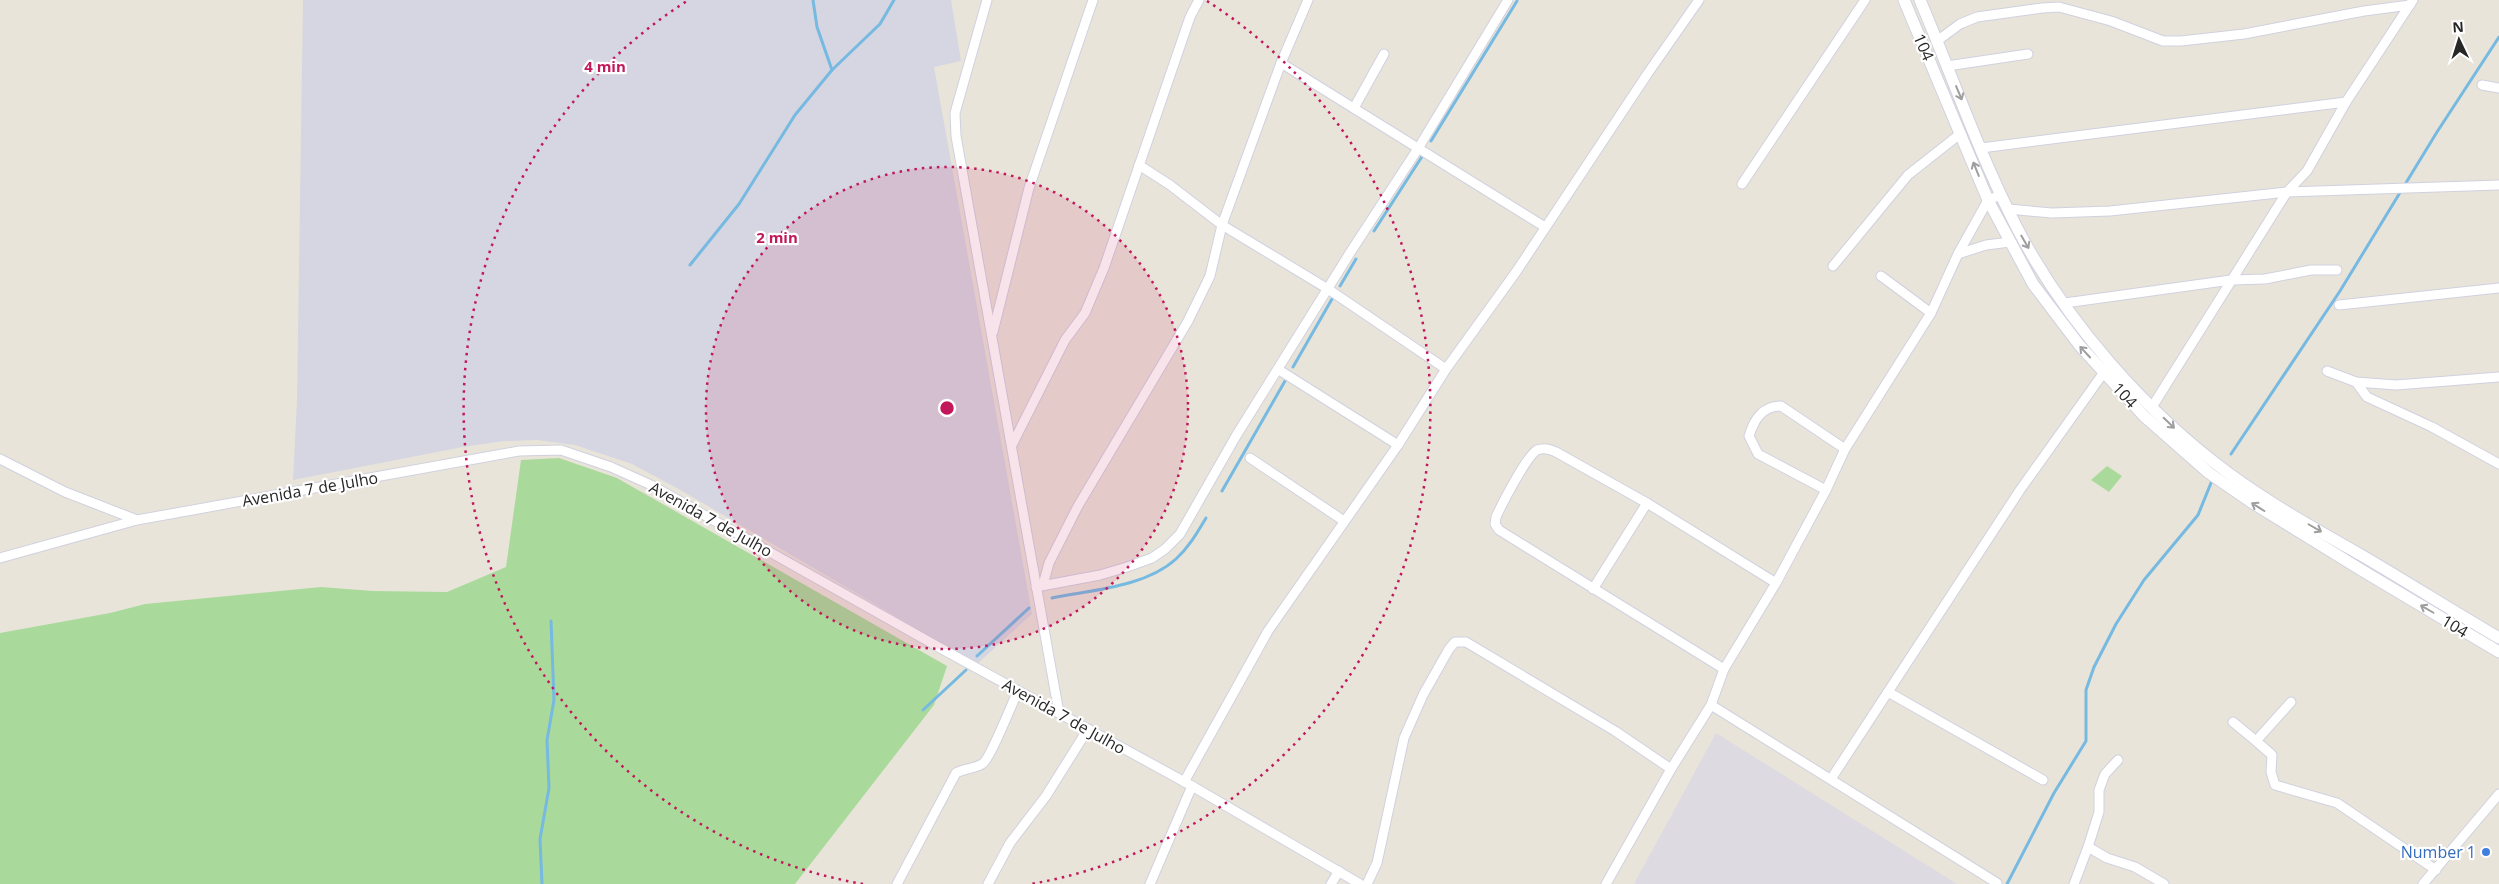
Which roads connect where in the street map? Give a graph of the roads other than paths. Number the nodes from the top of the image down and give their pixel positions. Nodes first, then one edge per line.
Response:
1 (987, 0) edge
2 (1093, 0) edge
3 (1199, 0) edge
4 (1308, 0) edge
5 (1508, 0) edge
6 (1699, 0) edge
7 (1865, 0) edge
8 (1904, 0) edge
9 (1920, 0) edge
10 (2412, 3) edge
11 (1937, 41) junction
12 (1384, 54) dead end
13 (2028, 54) dead end
14 (1281, 63) junction
15 (1947, 66) junction
16 (2482, 85) dead end
17 (2499, 88) edge
18 (2346, 102) junction
19 (1354, 108) junction
20 (1960, 134) junction
21 (1419, 147) junction
22 (1981, 148) junction
23 (1139, 165) junction
24 (1742, 184) dead end
25 (2499, 185) edge
26 (2287, 192) junction
27 (2001, 194) junction
28 (1988, 200) junction
29 (2008, 209) junction
30 (1222, 225) junction
31 (1545, 227) junction
32 (2010, 242) junction
33 (1958, 254) junction
34 (1833, 266) dead end
35 (2337, 270) dead end
36 (1881, 276) dead end
37 (2231, 280) junction
38 (2499, 288) edge
39 (1328, 289) junction
40 (2065, 303) junction
41 (2339, 305) dead end
42 (1931, 313) junction
43 (992, 335) junction
44 (2113, 364) junction
45 (1446, 369) junction
46 (1279, 370) junction
47 (2103, 371) junction
48 (2327, 371) dead end
49 (2499, 377) edge
50 (2356, 382) junction
51 (2152, 407) junction
52 (1398, 445) junction
53 (1012, 446) junction
54 (1845, 449) junction
55 (1250, 458) dead end
56 (0, 459) edge
57 (2499, 464) edge
58 (2222, 475) junction
59 (1826, 490) junction
60 (1647, 503) junction
61 (2286, 517) junction
62 (137, 520) junction
63 (1344, 521) junction
64 (0, 558) edge
65 (1776, 582) junction
66 (1040, 586) junction
67 (1593, 589) junction
68 (2499, 638) edge
69 (2499, 652) edge
70 (1724, 668) junction
71 (1018, 691) junction
72 (1888, 692) junction
73 (2290, 702) dead end
74 (1711, 704) junction
75 (1059, 713) junction
76 (2233, 722) dead end
77 (1088, 729) junction
78 (2256, 741) junction
79 (2118, 760) dead end
80 (1671, 769) junction
81 (1831, 779) junction
82 (2043, 780) dead end
83 (1188, 784) junction
84 (2498, 796) edge
85 (2088, 847) junction
86 (2436, 870) junction
87 (1339, 872) junction
88 (1997, 883) edge
89 (897, 884) edge
90 (988, 884) edge
91 (1150, 884) edge
92 (1331, 884) edge
93 (1360, 884) edge
94 (1367, 884) edge
95 (1606, 884) edge
96 (2074, 884) edge
97 (2164, 884) edge
98 (2424, 884) edge

1 - 43 street
2 - 43 street
3 - 23 street
4 - 14 street
5 - 21 street
6 - 31 street
7 - 24 street
8 - 20 street, 104
9 - 11 street
10 - 11 street
10 - 18 street
11 - 15 street
12 - 19 street
13 - 15 street
14 - 19 street
14 - 30 street
15 -> 22 street
16 - 17 street
18 - 22 street
18 - 26 street
19 - 21 street
28 -> 20 street, 104
20 - 34 street
21 - 31 street
21 - 39 street
22 - 27 street
23 - 30 street
23 - 53 street
25 - 26 street
26 - 29 street
26 - 37 street
27 - 28 street
27 - 29 street
28 - 32 street, 104
28 - 33 street
29 -> 40 street
30 - 39 street
30 - 66 street
31 - 45 street
32 - 33 street
47 -> 32 street, 104
33 - 42 street
35 - 37 street
36 - 42 street
37 - 40 street
37 - 51 street
38 - 41 street
39 - 45 street
39 - 46 street
40 - 44 street
42 - 54 street
43 - 53 street
44 - 47 street
44 - 51 street
45 - 52 street
46 - 52 street
46 - 66 street
47 - 58 street, 104
47 - 72 street
48 - 50 street
49 - 50 street
50 - 57 street
51 -> 58 street
52 - 63 street
53 - 66 street
54 - 59 street
54 - 59 street
55 - 63 street
56 - 62 street
58 - 61 street, 104
59 - 65 street
60 - 65 street
60 - 67 street
60 - 67 street
61 -> 68 street
69 -> 61 street, 104
62 - 64 street, Avenida 7 de Julho
62 - 71 street, Avenida 7 de Julho
63 - 83 street
65 - 70 street
66 - 75 street
67 - 70 street
70 - 74 street
71 - 75 street, Avenida 7 de Julho
71 - 89 street
72 - 81 street
72 - 82 street
73 - 78 street
74 - 80 street
74 - 81 street
75 - 77 street, Avenida 7 de Julho
76 - 78 street
77 - 83 street, Avenida 7 de Julho
77 - 90 street
78 - 86 street
79 - 85 street
80 - 94 street
80 - 95 street
81 - 88 street
83 - 87 street, Avenida 7 de Julho
83 - 91 street
84 - 86 street
85 - 96 street
85 - 97 street
86 - 98 street
87 - 92 street
87 - 93 street, Avenida 7 de Julho

